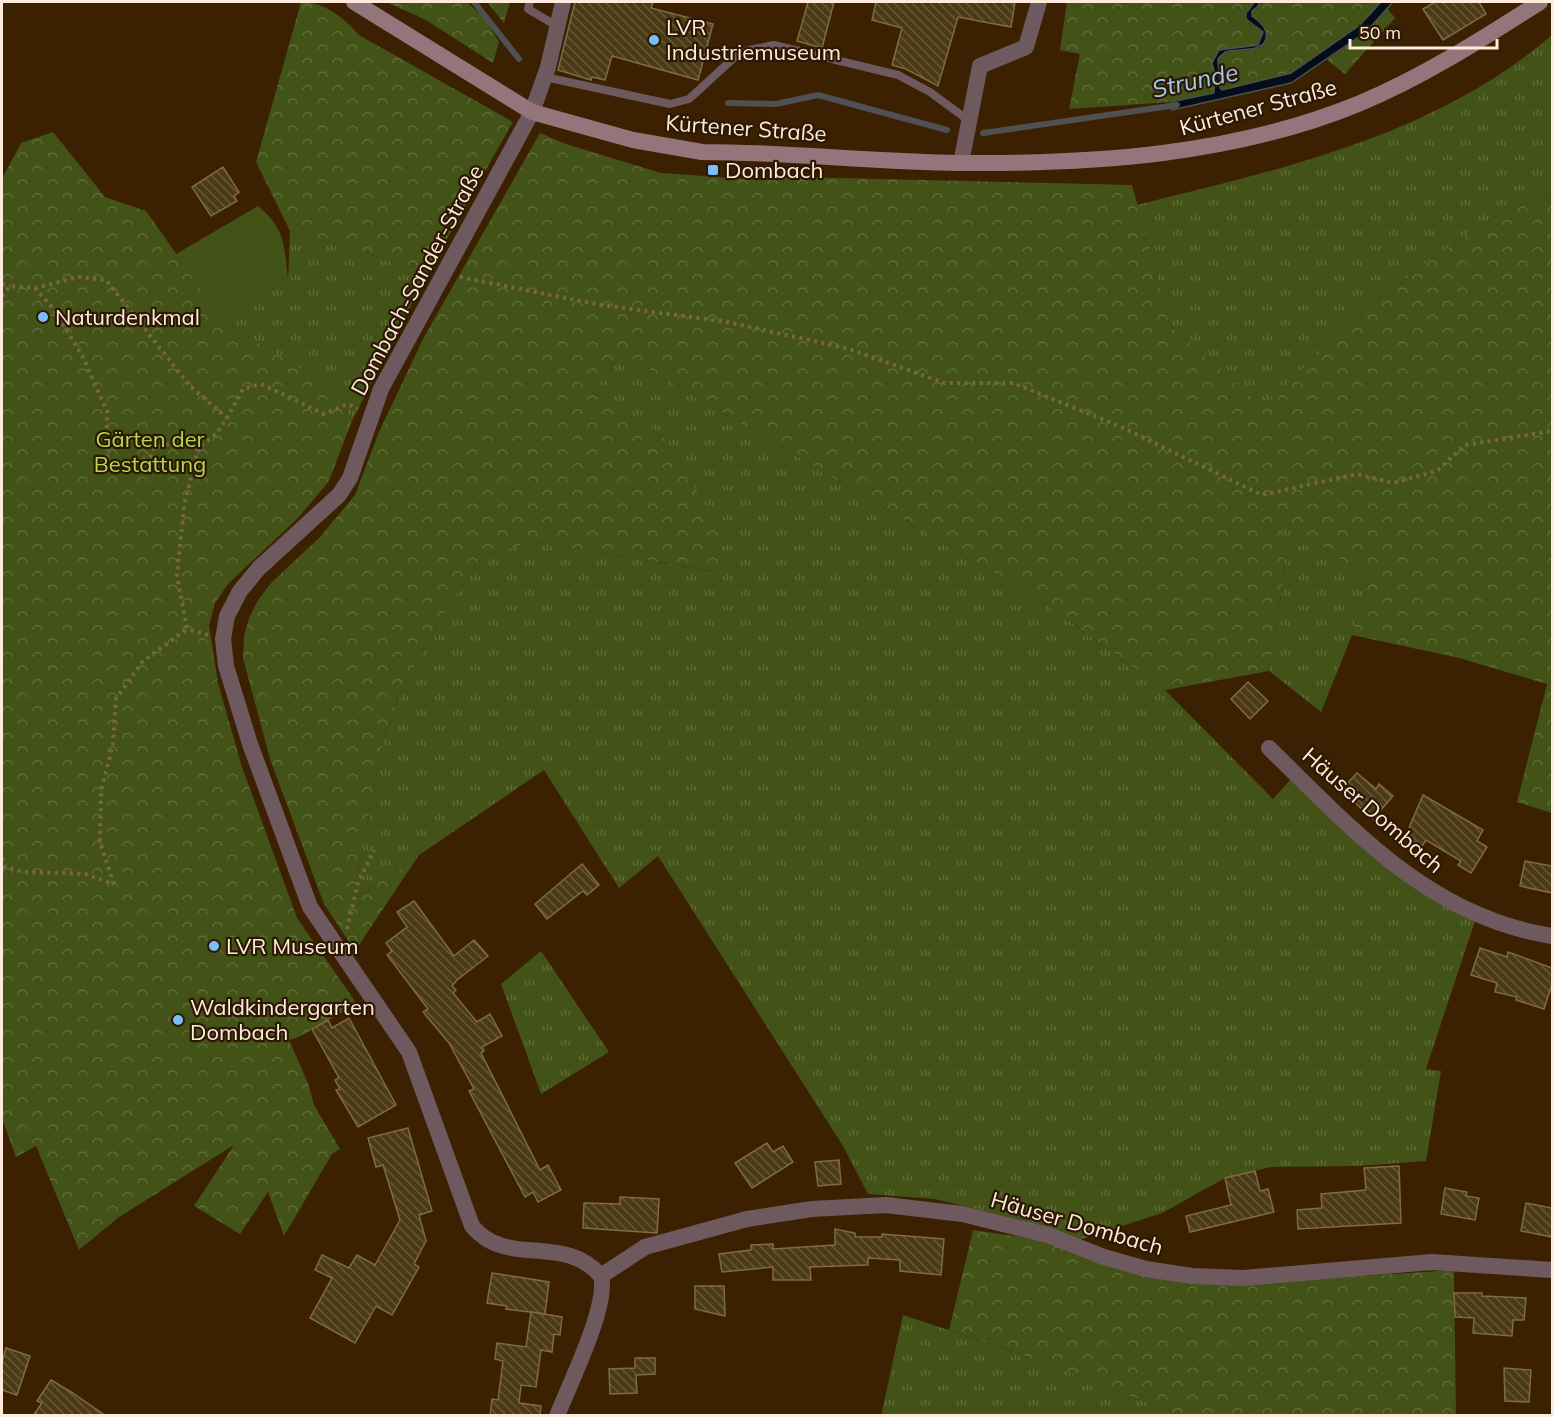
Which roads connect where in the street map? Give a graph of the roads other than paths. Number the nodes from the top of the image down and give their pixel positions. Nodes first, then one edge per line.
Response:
1 (354, 2) edge
2 (530, 2) edge
3 (563, 2) edge
4 (1039, 2) edge
5 (1540, 2) edge
6 (557, 26) junction
7 (545, 77) junction
8 (532, 112) junction
9 (968, 120) junction
10 (960, 163) junction
11 (1269, 748) dead end
12 (1552, 936) edge
13 (1552, 1270) edge
14 (601, 1276) junction
15 (557, 1416) edge

1 - 8 main road, Kürtener Straße
2 - 6 lane
3 - 6 street
4 - 9 street
5 - 10 main road, Kürtener Straße
6 - 7 street
7 - 8 street
7 - 9 lane
8 - 10 main road, Kürtener Straße
8 - 14 street, Dombach-Sander-Straße
9 - 10 street
11 - 12 street, Häuser Dombach
13 - 14 street, Häuser Dombach
14 - 15 street

